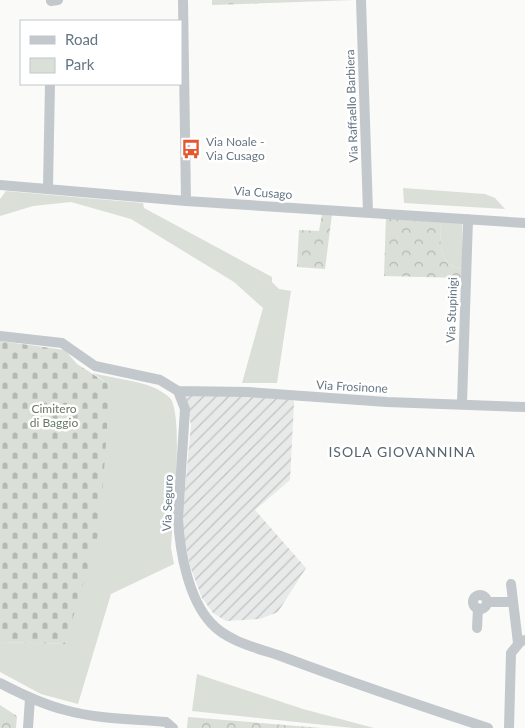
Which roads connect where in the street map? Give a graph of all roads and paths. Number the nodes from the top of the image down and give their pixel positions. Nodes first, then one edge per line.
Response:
1 (58, 0) edge
2 (183, 0) edge
3 (362, 0) edge
4 (51, 1) edge
5 (50, 85) edge
6 (0, 185) edge
7 (48, 187) junction
8 (186, 201) junction
9 (368, 212) junction
10 (468, 219) junction
11 (525, 223) edge
12 (0, 336) edge
13 (178, 391) junction
14 (462, 403) junction
15 (525, 407) edge
16 (510, 584) dead end
17 (512, 602) junction
18 (477, 628) dead end
19 (522, 642) edge
20 (0, 683) edge
21 (30, 698) junction
22 (28, 728) edge
23 (173, 728) edge
24 (488, 728) edge
25 (509, 728) edge

1 - 4 street
2 - 8 street
3 - 9 street, Via Raffaello Barbiera
5 - 7 street
6 - 7 street, Via Cusago
7 - 8 street, Via Cusago
8 - 9 street, Via Cusago
9 - 10 street, Via Cusago
10 - 11 street, Via Cusago
10 - 14 street, Via Stupinigi
12 - 13 street
13 - 14 street, Via Frosinone
13 - 24 street, Via Seguro
14 - 15 street, Via Frosinone
16 - 17 street
17 - 18 street
17 - 19 street
19 - 25 street
20 - 21 street
21 - 22 street
21 - 23 street

